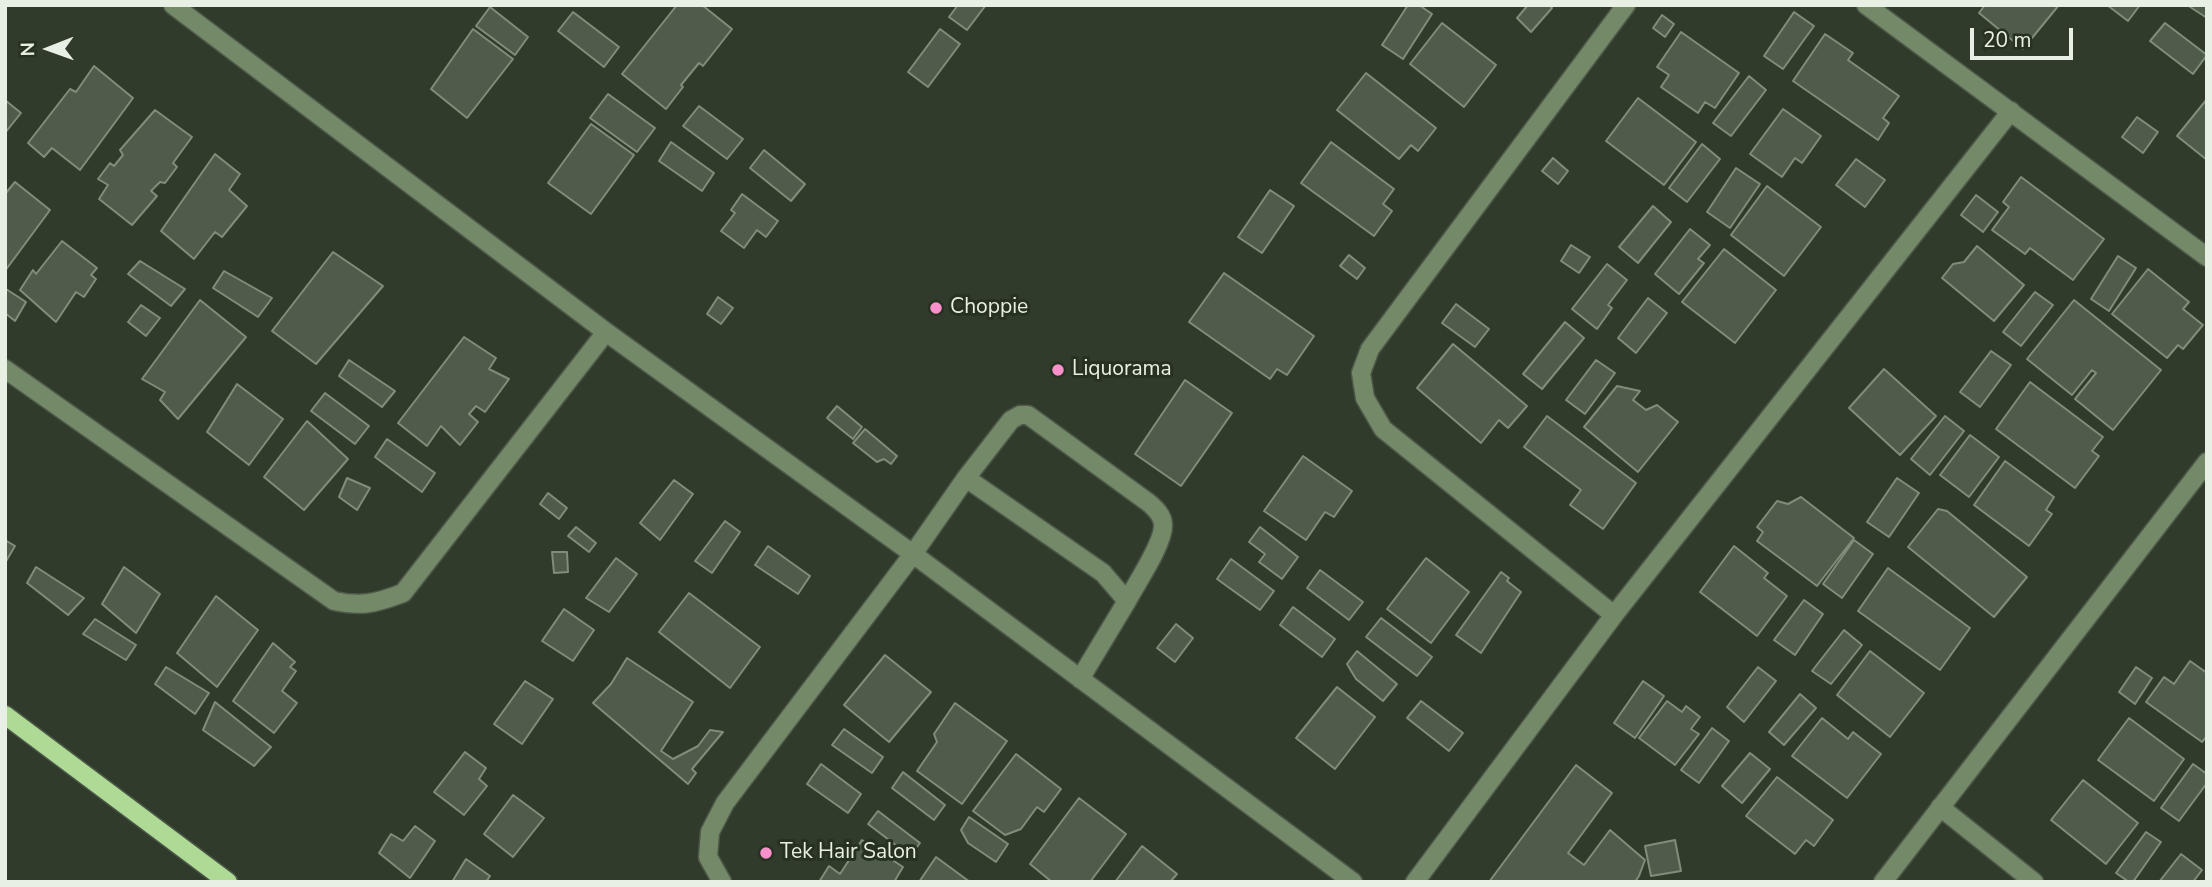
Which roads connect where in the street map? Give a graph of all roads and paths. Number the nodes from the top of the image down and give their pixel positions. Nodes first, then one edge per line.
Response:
1 (173, 5) edge
2 (1626, 5) edge
3 (1866, 5) edge
4 (2011, 111) junction
5 (2207, 257) edge
6 (606, 332) junction
7 (5, 369) edge
8 (2207, 462) edge
9 (966, 478) junction
10 (913, 554) junction
11 (1127, 601) junction
12 (1614, 615) junction
13 (1080, 679) junction
14 (5, 715) edge
15 (1940, 807) junction
16 (228, 882) edge
17 (722, 882) edge
18 (1353, 882) edge
19 (1415, 882) edge
20 (1883, 882) edge
21 (2034, 882) edge

1 - 6 street
2 - 12 street
3 - 4 street
4 - 5 street
4 - 12 street
6 - 7 street
6 - 10 street
8 - 15 street
9 - 10 street
9 - 11 street
9 - 11 street
10 - 13 street
10 - 17 street
11 - 13 street
12 - 19 street
13 - 18 street
14 - 16 main road
15 - 20 street
15 - 21 street

